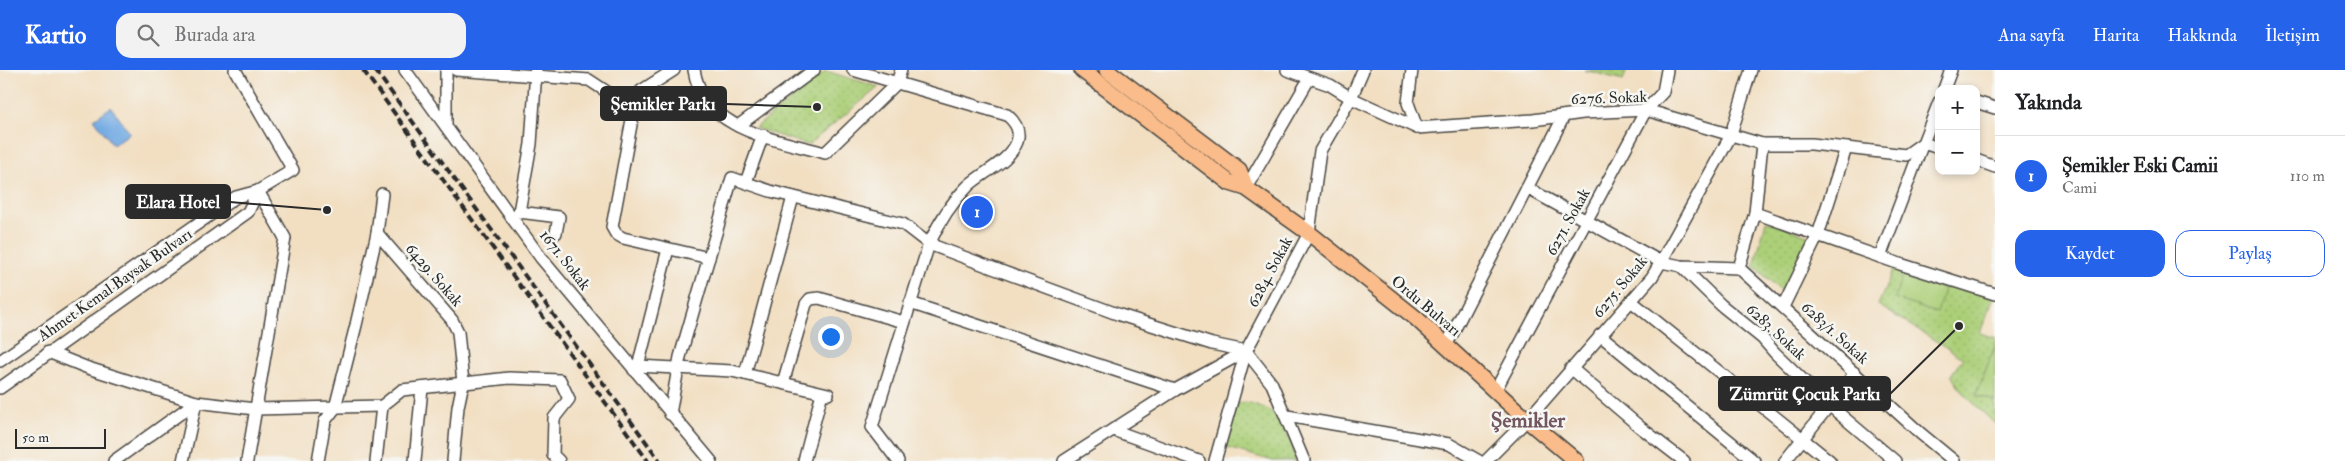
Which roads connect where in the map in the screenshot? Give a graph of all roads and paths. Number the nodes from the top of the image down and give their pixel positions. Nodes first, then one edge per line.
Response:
1 (235, 70) edge
2 (405, 70) edge
3 (446, 70) edge
4 (456, 70) edge
5 (674, 70) edge
6 (694, 70) edge
7 (814, 70) edge
8 (852, 70) edge
9 (900, 70) edge
10 (1082, 70) edge
11 (1107, 70) edge
12 (1287, 70) edge
13 (1363, 70) edge
14 (1412, 70) edge
15 (1667, 70) edge
16 (1751, 70) edge
17 (1951, 70) edge
18 (536, 73) edge
19 (1310, 79) junction
20 (897, 83) junction
21 (1945, 85) edge
22 (1351, 98) junction
23 (1980, 103) edge
24 (633, 108) junction
25 (1995, 108) edge
26 (1646, 110) junction
27 (1935, 112) edge
28 (1564, 116) junction
29 (446, 126) junction
30 (738, 126) junction
31 (1417, 128) junction
32 (763, 135) junction
33 (1730, 137) junction
34 (1923, 143) junction
35 (1762, 144) junction
36 (1935, 147) edge
37 (1846, 148) junction
38 (1980, 161) edge
39 (1995, 167) edge
40 (746, 182) junction
41 (1246, 188) junction
42 (1527, 188) junction
43 (258, 191) junction
44 (382, 194) dead end
45 (793, 197) junction
46 (1755, 213) junction
47 (1587, 222) junction
48 (377, 233) junction
49 (556, 233) dead end
50 (1308, 233) junction
51 (1818, 235) junction
52 (929, 244) junction
53 (668, 249) junction
54 (1880, 257) junction
55 (709, 258) junction
56 (1661, 262) junction
57 (1681, 266) junction
58 (1739, 268) junction
59 (1995, 294) edge
60 (1631, 301) junction
61 (910, 303) junction
62 (1782, 307) junction
63 (904, 322) junction
64 (1600, 335) junction
65 (1446, 346) junction
66 (1246, 351) junction
67 (48, 352) junction
68 (0, 361) edge
69 (636, 368) junction
70 (1571, 368) junction
71 (678, 369) junction
72 (1855, 373) junction
73 (745, 374) junction
74 (463, 383) junction
75 (783, 383) junction
76 (0, 388) edge
77 (422, 388) junction
78 (1175, 390) junction
79 (1495, 391) junction
80 (196, 402) junction
81 (1829, 405) junction
82 (382, 406) junction
83 (334, 408) junction
84 (255, 409) junction
85 (670, 414) junction
86 (1287, 416) junction
87 (1527, 420) junction
88 (1113, 430) junction
89 (1802, 440) junction
90 (114, 461) edge
91 (183, 461) edge
92 (247, 461) edge
93 (318, 461) edge
94 (376, 461) edge
95 (415, 461) edge
96 (453, 461) edge
97 (559, 461) edge
98 (711, 461) edge
99 (804, 461) edge
100 (898, 461) edge
101 (1064, 461) edge
102 (1199, 461) edge
103 (1215, 461) edge
104 (1304, 461) edge
105 (1479, 461) edge
106 (1486, 461) edge
107 (1576, 461) edge
108 (1684, 461) edge
109 (1754, 461) edge
110 (1785, 461) edge
111 (1830, 461) edge
112 (1895, 461) edge
113 (1954, 461) edge

1 - 43 street
2 - 29 street, 1671. Sokak
3 - 29 street
4 - 18 street
5 - 24 street
6 - 30 street
7 - 30 street
8 - 20 street
9 - 20 street
10 - 41 main road, Ordu Bulvarı
11 - 41 main road, Ordu Bulvarı
12 - 19 street, 6276. Sokak
13 - 22 street, 6284. Sokak
14 - 31 street
15 - 26 street, 6271. Sokak
16 - 33 street
17 - 21 street
18 - 24 street
18 - 49 street
19 - 22 street, 6276. Sokak
19 - 41 street
20 - 32 street
20 - 52 street
22 - 31 street, 6276. Sokak
22 - 50 street, 6284. Sokak
23 - 25 street
24 - 53 street
26 - 28 street, 6276. Sokak
26 - 33 street, 6276. Sokak
26 - 47 street, 6271. Sokak
27 - 34 street
28 - 31 street, 6276. Sokak
28 - 42 street
29 - 69 street, 1671. Sokak
30 - 32 street
32 - 40 street
33 - 35 street, 6276. Sokak
33 - 56 street
34 - 36 street
34 - 37 street, 6276. Sokak
34 - 54 street
35 - 37 street, 6276. Sokak
35 - 46 street
37 - 51 street
38 - 39 street
40 - 45 street
40 - 55 street
41 - 50 main road, Ordu Bulvarı
42 - 47 street
42 - 65 street
43 - 67 street, Ahmet Kemal Baysak Bulvarı
43 - 68 street, Ahmet Kemal Baysak Bulvarı
43 - 84 street
44 - 48 street
45 - 52 street
45 - 73 street
46 - 51 street
46 - 58 street
47 - 56 street
47 - 79 street, 6271. Sokak
48 - 74 street, 6429. Sokak
48 - 83 street
50 - 65 main road, Ordu Bulvarı
50 - 66 street, 6284. Sokak
51 - 54 street
51 - 62 street
52 - 61 street
52 - 66 street
53 - 55 street
53 - 69 street
54 - 59 street
55 - 71 street
56 - 57 street, 6275. Sokak
56 - 60 street, 6275. Sokak
57 - 58 street, 6275. Sokak
57 - 81 street, 6283. Sokak
58 - 62 street, 6283/1. Sokak
60 - 64 street, 6275. Sokak
60 - 89 street
61 - 63 street
61 - 78 street
62 - 72 street, 6283/1. Sokak
63 - 75 street
63 - 100 street
64 - 70 street, 6275. Sokak
64 - 109 street
65 - 79 main road, Ordu Bulvarı
66 - 78 street
66 - 86 street
66 - 103 street, 6284. Sokak
67 - 76 street, Ahmet Kemal Baysak Bulvarı
67 - 80 street
69 - 71 street
69 - 85 street, 1671. Sokak
70 - 87 street, 6275. Sokak
70 - 108 street
71 - 73 street
71 - 85 street
72 - 81 street
72 - 113 street, 6283/1. Sokak
73 - 75 street
74 - 77 street
74 - 96 street, 6429. Sokak
74 - 97 street
75 - 99 street
77 - 82 street
77 - 95 street
78 - 88 street
79 - 87 main road, Ordu Bulvarı
80 - 84 street
80 - 90 street
80 - 91 street
81 - 89 street
81 - 112 street, 6283. Sokak
82 - 83 street
82 - 94 street
83 - 84 street
83 - 93 street
84 - 92 street
85 - 98 street, 1671. Sokak
86 - 104 street
86 - 105 street
87 - 106 street, 6275. Sokak
87 - 107 main road, Ordu Bulvarı
88 - 101 street
88 - 102 street
89 - 110 street
89 - 111 street

